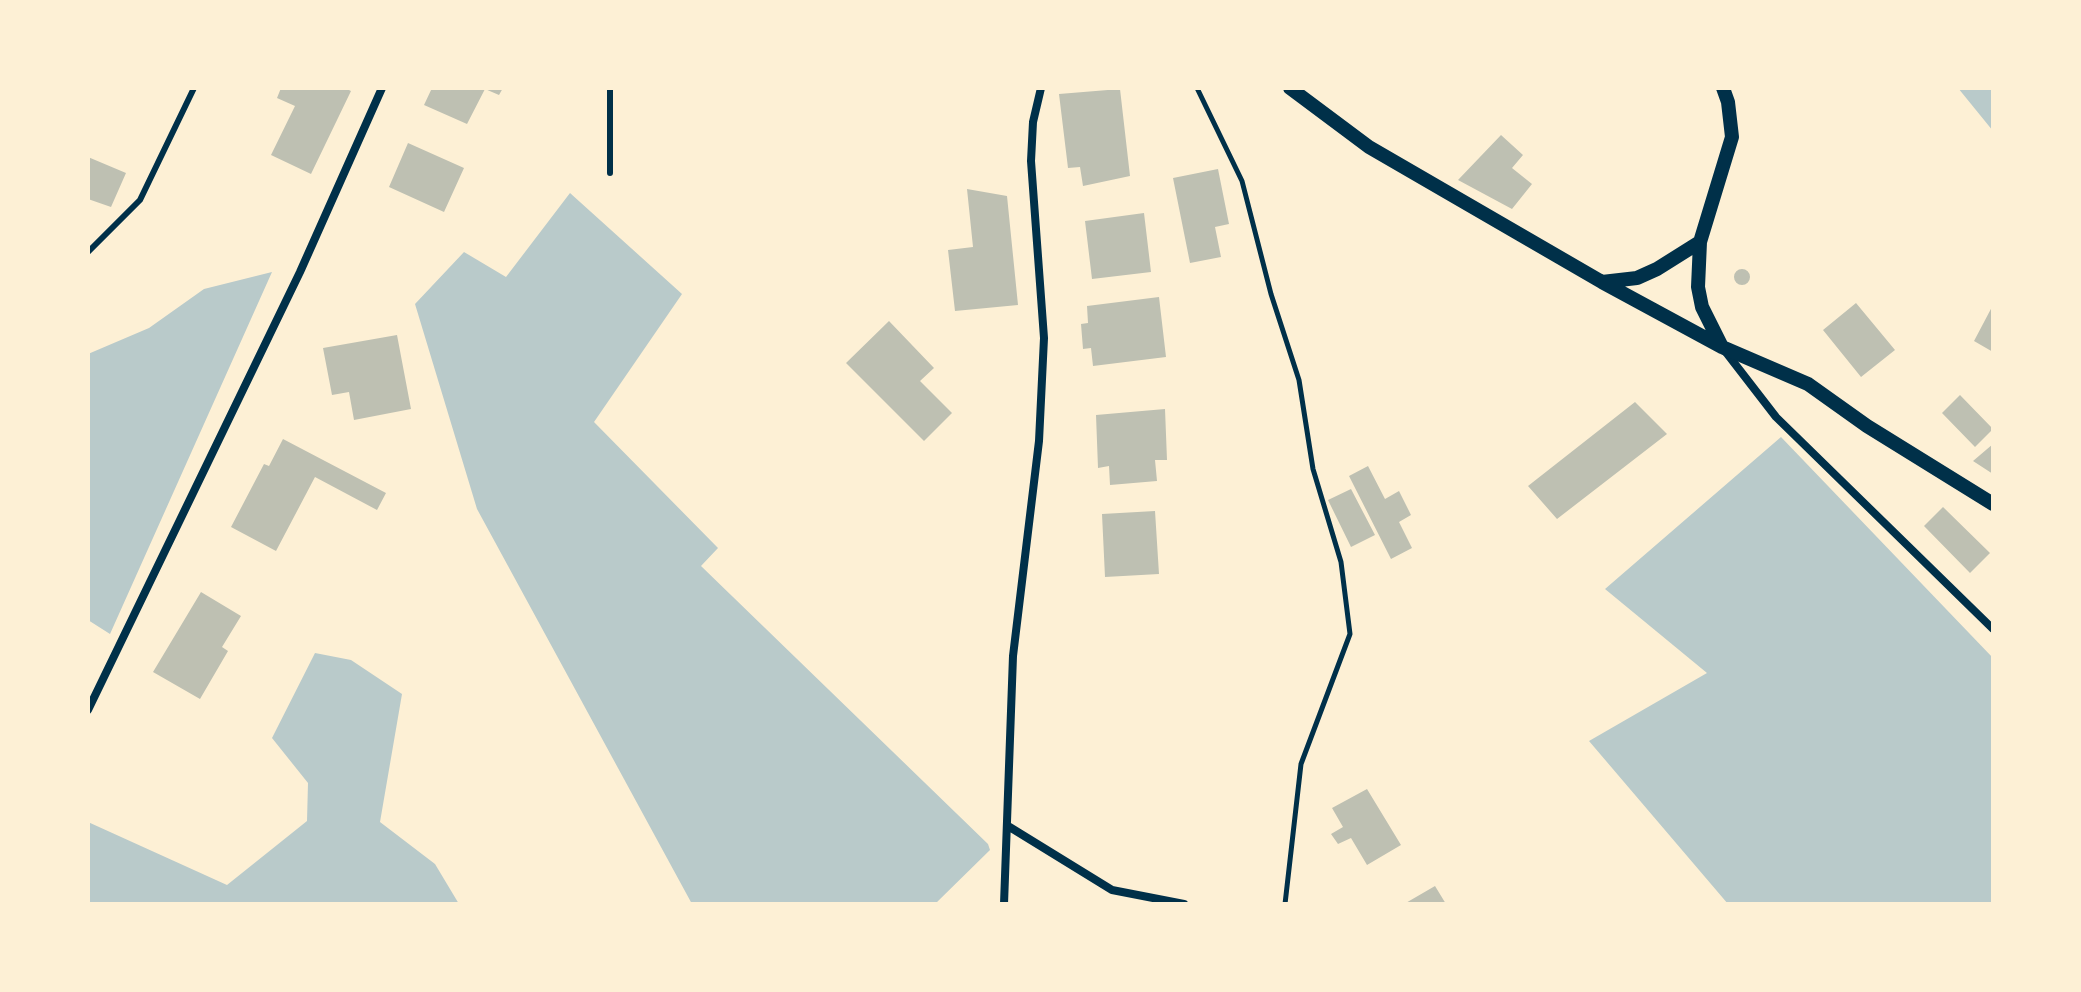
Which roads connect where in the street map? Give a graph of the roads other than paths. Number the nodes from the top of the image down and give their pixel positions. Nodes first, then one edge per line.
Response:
1 (194, 88) edge
2 (382, 88) edge
3 (610, 88) edge
4 (1041, 88) edge
5 (1290, 88) edge
6 (1723, 88) edge
7 (610, 173) dead end
8 (1700, 242) junction
9 (88, 252) edge
10 (1602, 282) junction
11 (1722, 347) junction
12 (1993, 504) edge
13 (1993, 629) edge
14 (88, 710) edge
15 (1008, 826) junction
16 (1004, 904) edge
17 (1184, 904) edge

1 - 9 lane
2 - 14 street
3 - 7 lane
4 - 15 street
5 - 10 street
6 - 8 street
8 - 10 street
8 - 11 street
10 - 11 street
11 - 12 street
11 - 13 street
15 - 16 street
15 - 17 street

